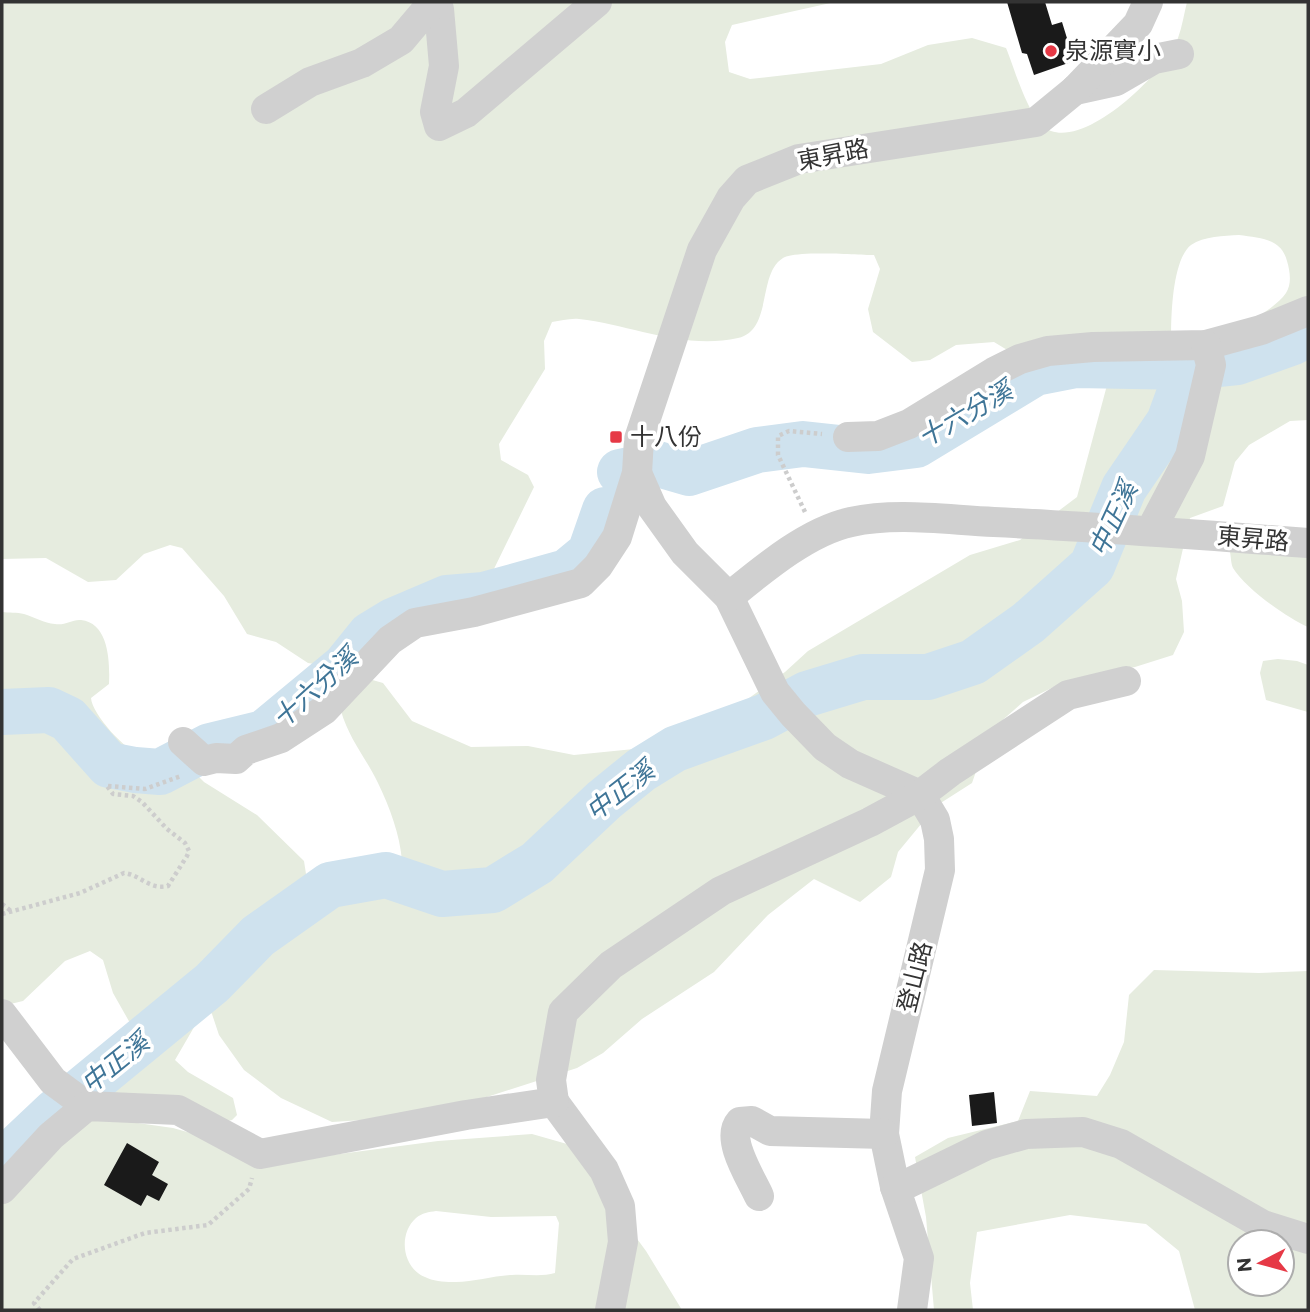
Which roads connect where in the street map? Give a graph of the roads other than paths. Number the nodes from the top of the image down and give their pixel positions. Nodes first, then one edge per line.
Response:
1 (434, 2) edge
2 (597, 2) edge
3 (1148, 2) edge
4 (1179, 54) dead end
5 (1075, 90) junction
6 (266, 109) dead end
7 (1308, 311) edge
8 (1206, 345) junction
9 (848, 437) road end
10 (637, 473) junction
11 (1150, 530) junction
12 (1308, 543) edge
13 (729, 597) junction
14 (1126, 681) dead end
15 (193, 751) road end
16 (920, 795) junction
17 (2, 1014) edge
18 (554, 1102) junction
19 (88, 1107) junction
20 (884, 1134) junction
21 (895, 1186) junction
22 (2, 1189) edge
23 (759, 1196) dead end
24 (1308, 1240) edge
25 (610, 1310) edge
26 (912, 1310) edge

1 - 2 street
1 - 6 street
3 - 5 street, 東昇路
4 - 5 street
5 - 10 street, 東昇路
7 - 8 street
8 - 9 street
8 - 11 street
10 - 13 street
10 - 15 street
11 - 12 street, 東昇路
11 - 13 street, 東昇路
13 - 16 street
14 - 16 street
16 - 18 street
16 - 20 street, 登山路
17 - 19 street
18 - 19 street
18 - 25 street
19 - 22 street
20 - 21 street, 登山路
20 - 23 street
21 - 24 street
21 - 26 street, 登山路

